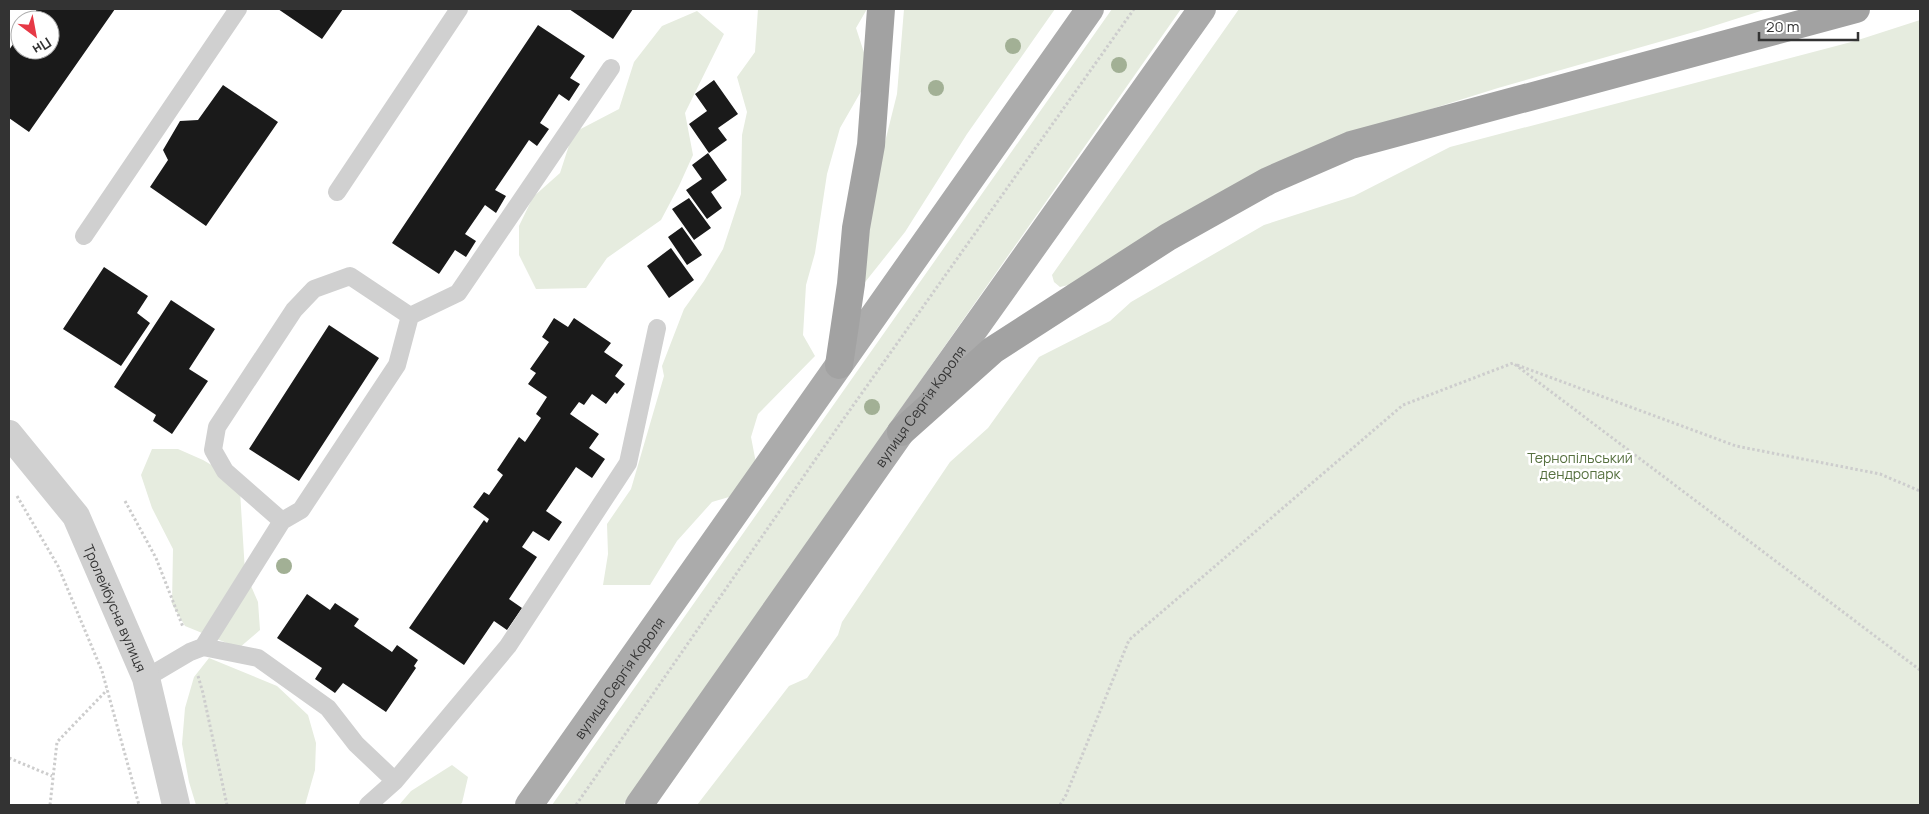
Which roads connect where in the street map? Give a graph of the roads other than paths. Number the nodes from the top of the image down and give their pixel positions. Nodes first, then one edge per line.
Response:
1 (238, 9) edge
2 (459, 9) edge
3 (881, 9) edge
4 (1090, 9) edge
5 (1202, 9) edge
6 (1856, 9) edge
7 (610, 68) dead end
8 (337, 192) dead end
9 (84, 236) dead end
10 (410, 316) junction
11 (657, 328) dead end
12 (839, 364) junction
13 (901, 432) junction
14 (9, 434) edge
15 (282, 521) junction
16 (203, 647) junction
17 (146, 678) junction
18 (396, 780) junction
19 (176, 805) edge
20 (368, 805) edge
21 (529, 805) edge
22 (639, 805) edge

1 - 9 lane
2 - 8 lane
3 - 12 highway
4 - 12 main road, вулиця Сергія Короля
5 - 13 main road, вулиця Сергія Короля
6 - 13 highway
7 - 10 lane
10 - 15 lane
10 - 15 lane
11 - 18 lane
12 - 21 main road, вулиця Сергія Короля
13 - 22 main road, вулиця Сергія Короля
14 - 17 street, Тролейбусна вулиця
15 - 16 lane
16 - 17 lane
16 - 18 lane
17 - 19 street, Тролейбусна вулиця
18 - 20 lane

